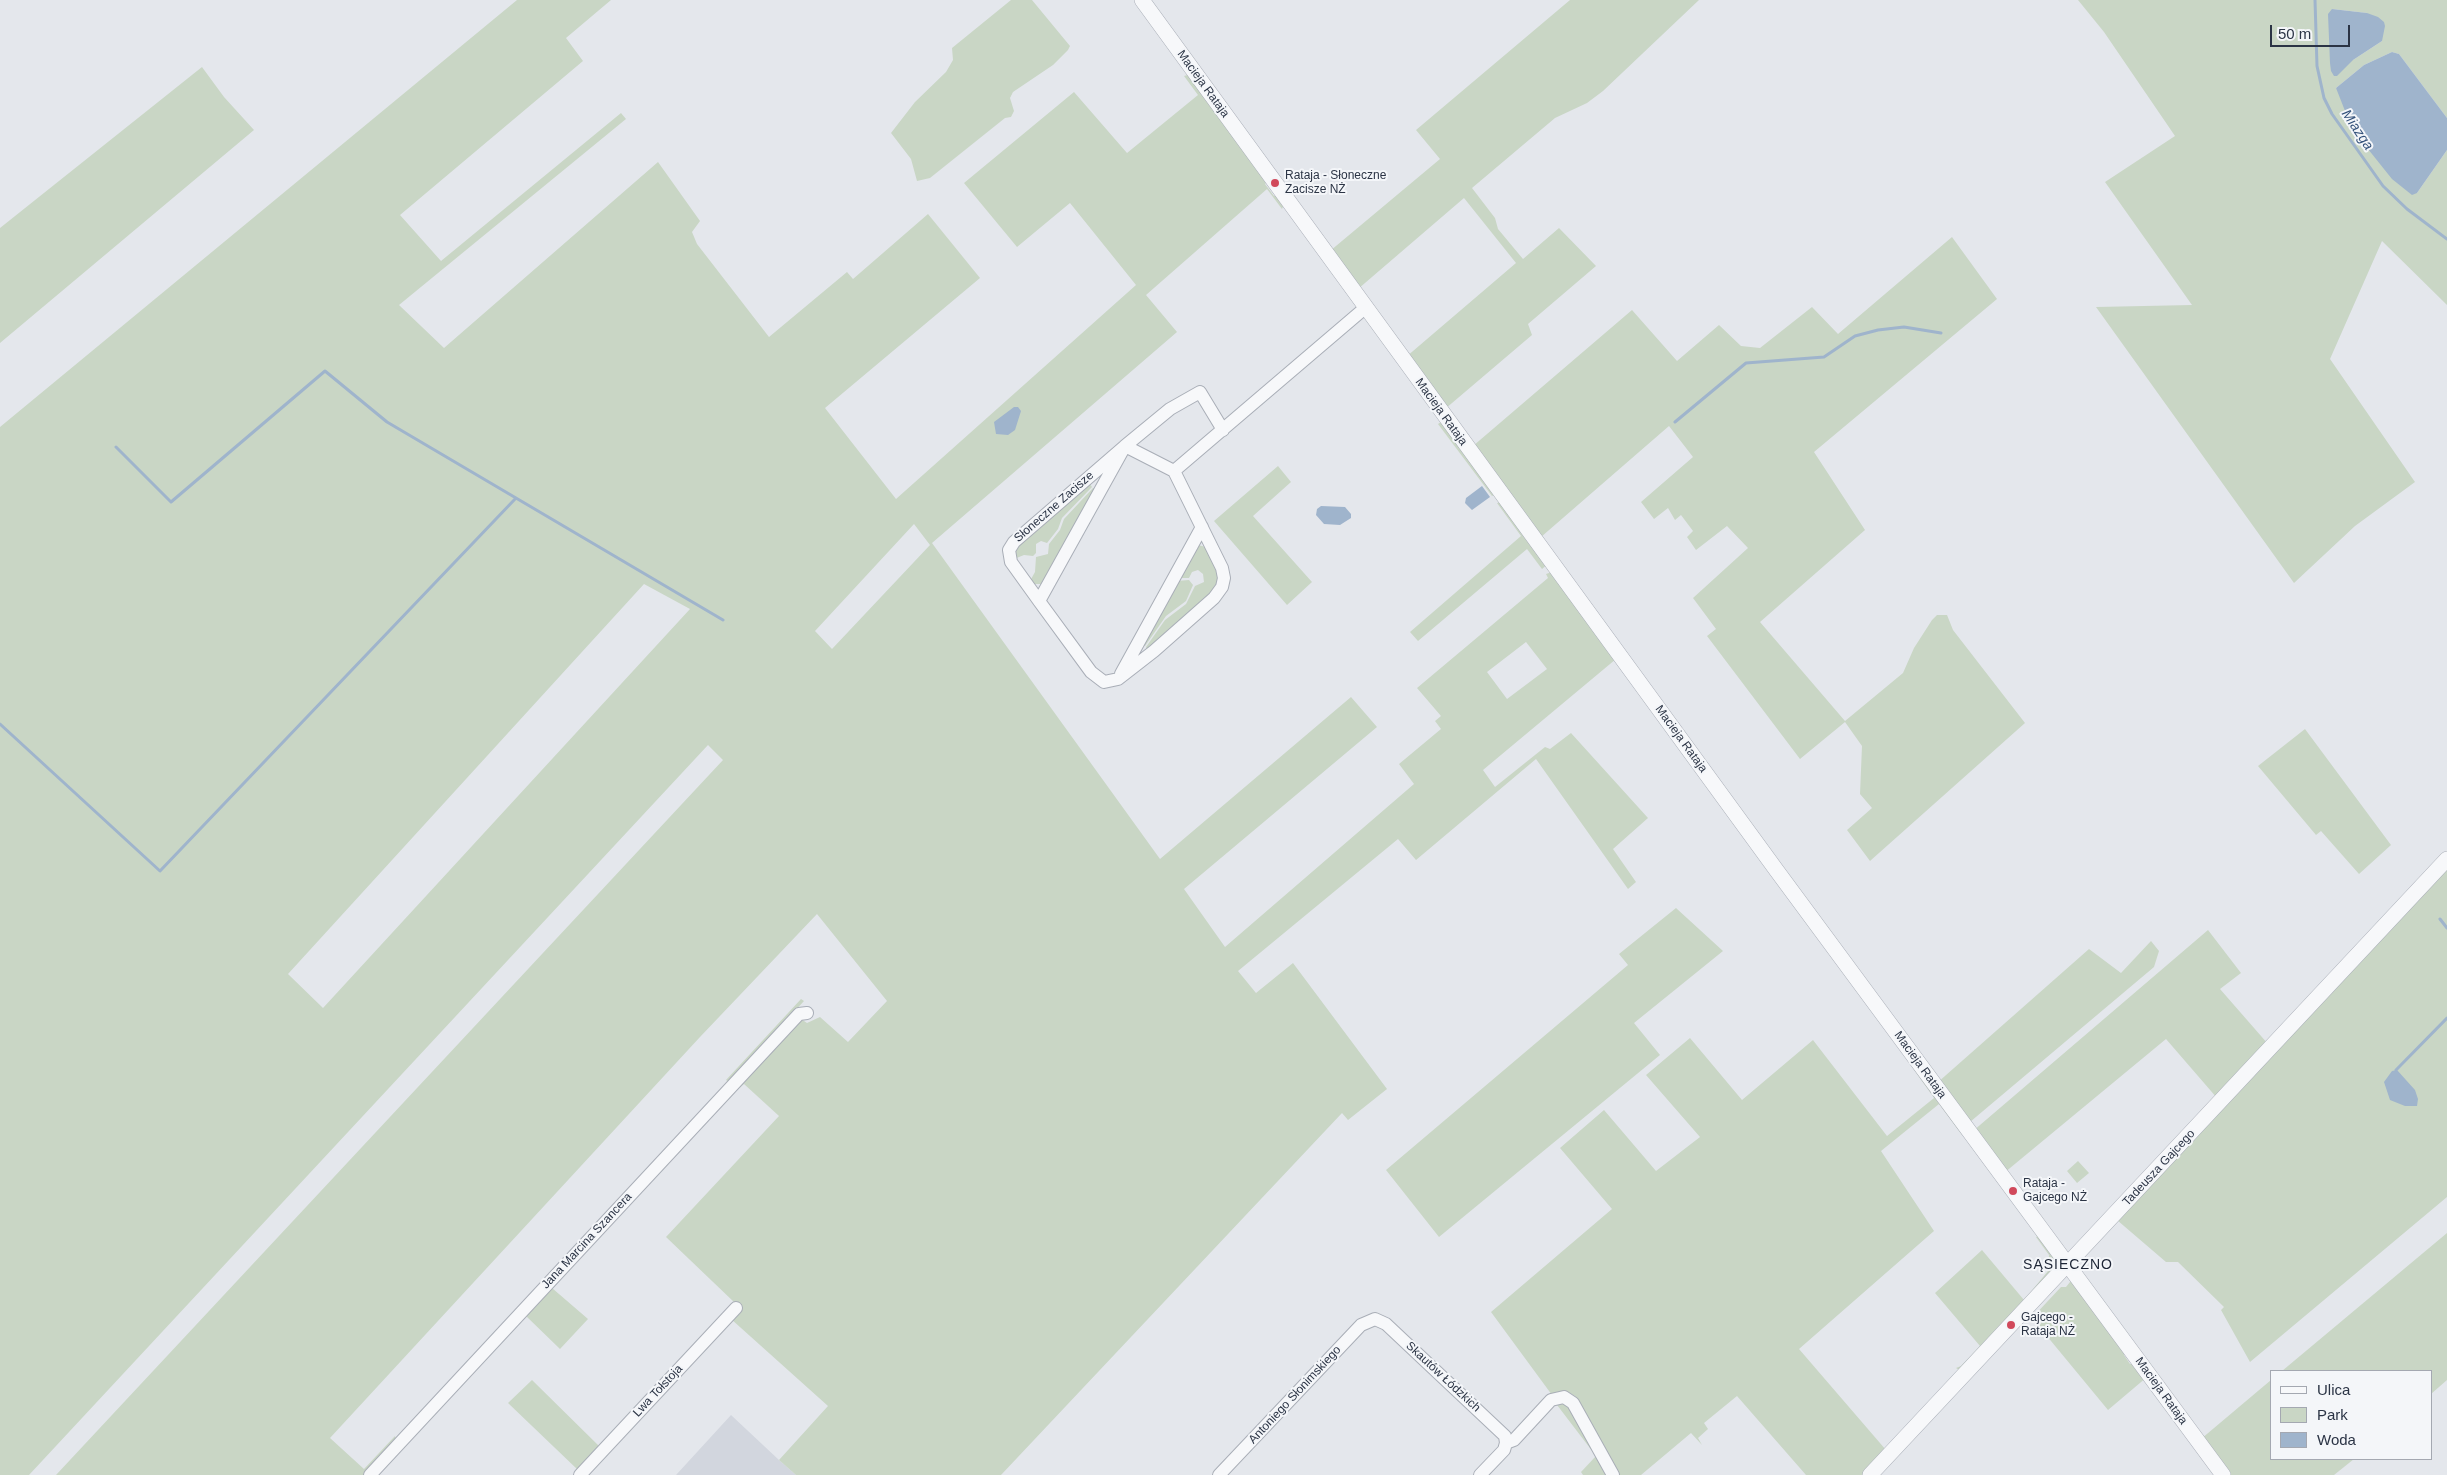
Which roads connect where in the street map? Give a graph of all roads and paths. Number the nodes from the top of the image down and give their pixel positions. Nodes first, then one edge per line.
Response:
1 (1142, 0) edge
2 (1365, 308) junction
3 (1223, 430) junction
4 (1125, 446) junction
5 (1174, 471) junction
6 (1202, 527) junction
7 (1039, 601) junction
8 (1118, 679) junction
9 (2447, 859) edge
10 (807, 1013) dead end
11 (2068, 1265) junction
12 (736, 1308) dead end
13 (1372, 1319) joint
14 (1506, 1443) junction
15 (370, 1475) edge
16 (580, 1475) edge
17 (1219, 1475) edge
18 (1480, 1475) edge
19 (1613, 1475) edge
20 (1870, 1475) edge
21 (2223, 1475) edge

1 - 2 street, Macieja Rataja
2 - 3 street
2 - 11 street, Macieja Rataja
3 - 4 street, Słoneczne Zacisze
3 - 5 street
4 - 5 street
4 - 7 street, Słoneczne Zacisze
4 - 7 street, Słoneczne Zacisze
5 - 6 street
6 - 8 street
6 - 8 street
7 - 8 street, Słoneczne Zacisze
9 - 11 street, Tadeusza Gajcego
10 - 15 street, Jana Marcina Szancera
11 - 20 street, Tadeusza Gajcego
11 - 21 street, Macieja Rataja
12 - 16 street, Lwa Tołstoja
13 - 14 street, Skautów Łódzkich
13 - 17 street, Antoniego Słonimskiego
14 - 18 street
14 - 19 street

